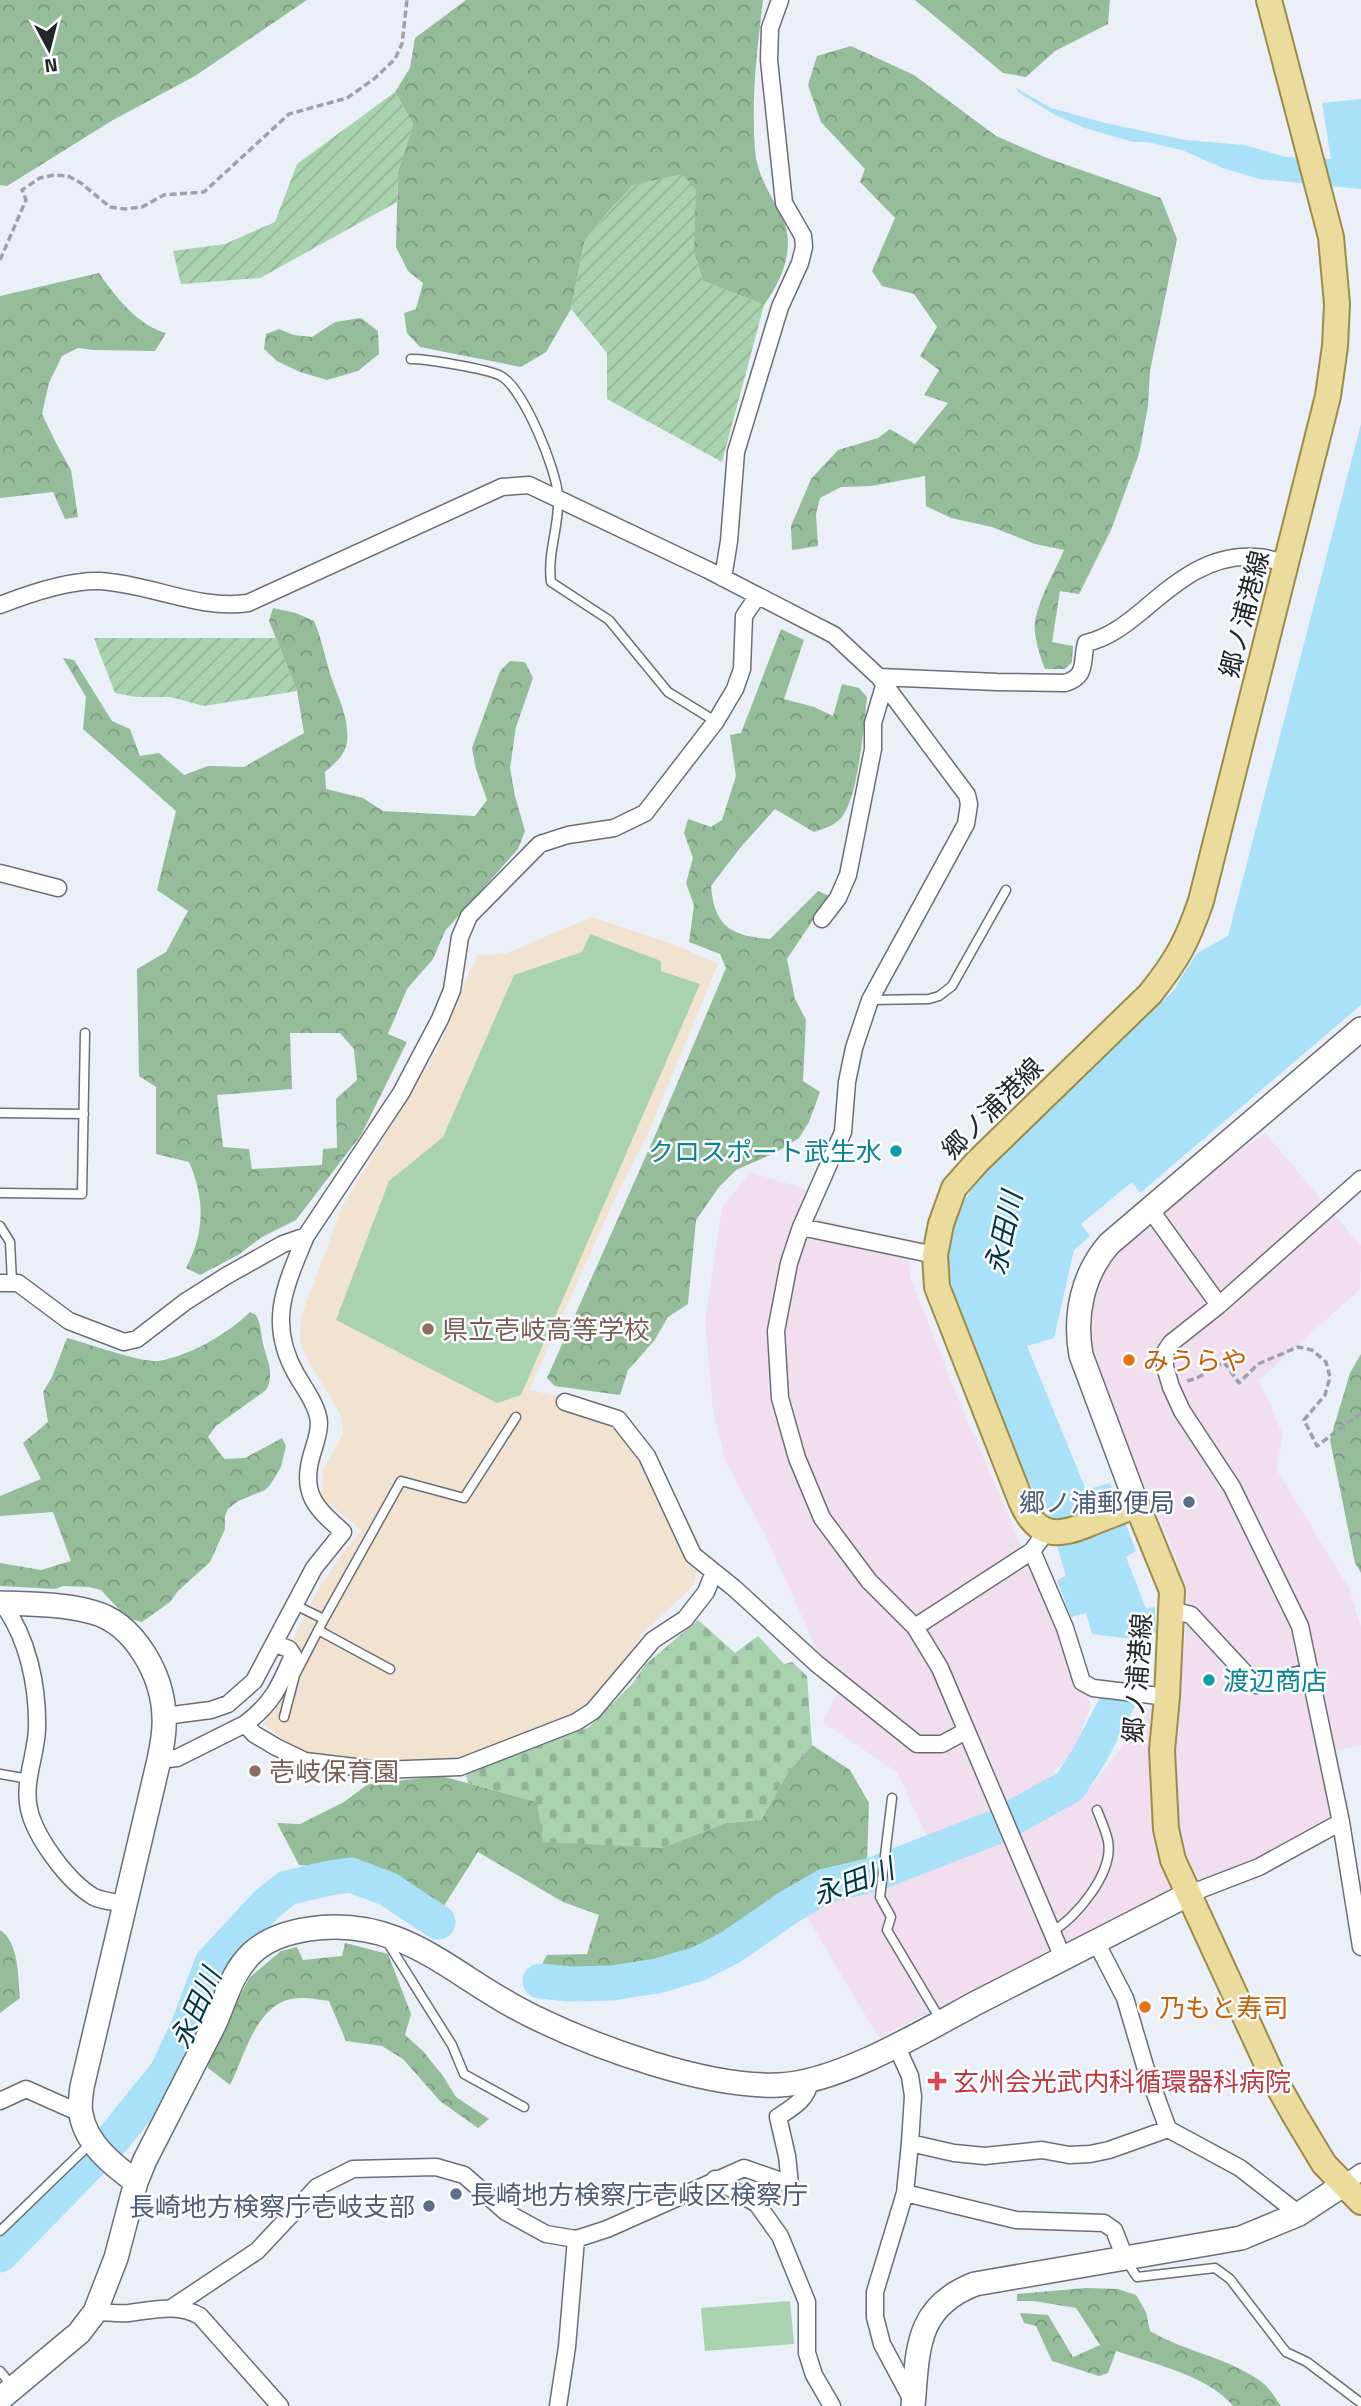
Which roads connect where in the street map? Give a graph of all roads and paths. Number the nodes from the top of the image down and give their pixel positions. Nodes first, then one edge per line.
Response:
1 (407, 0) edge
2 (780, 0) edge
3 (1269, 0) edge
4 (0, 260) edge
5 (411, 359) dead end
6 (559, 498) junction
7 (1287, 564) junction
8 (723, 578) junction
9 (757, 597) junction
10 (0, 605) edge
11 (882, 681) junction
12 (716, 721) junction
13 (0, 873) edge
14 (58, 888) dead end
15 (1006, 890) dead end
16 (822, 919) dead end
17 (870, 1000) junction
18 (1361, 1029) edge
19 (85, 1032) dead end
20 (0, 1113) edge
21 (84, 1114) junction
22 (1361, 1179) edge
23 (0, 1193) edge
24 (1150, 1209) junction
25 (0, 1226) edge
26 (801, 1227) junction
27 (306, 1236) junction
28 (935, 1255) junction
29 (6, 1282) edge
30 (1219, 1305) junction
31 (1171, 1387) junction
32 (565, 1402) dead end
33 (1361, 1413) edge
34 (516, 1417) dead end
35 (1130, 1507) junction
36 (1039, 1541) junction
37 (713, 1572) junction
38 (1, 1603) edge
39 (295, 1605) junction
40 (1172, 1610) junction
41 (324, 1619) junction
42 (915, 1627) junction
43 (318, 1630) junction
44 (276, 1644) junction
45 (390, 1669) dead end
46 (1310, 1672) junction
47 (1167, 1697) junction
48 (164, 1716) junction
49 (284, 1717) dead end
50 (245, 1724) junction
51 (966, 1731) junction
52 (159, 1760) junction
53 (0, 1774) edge
54 (29, 1779) junction
55 (892, 1798) dead end
56 (1097, 1810) dead end
57 (1341, 1822) junction
58 (1189, 1894) junction
59 (125, 1904) junction
60 (381, 1931) junction
61 (1051, 1932) junction
62 (1096, 1942) junction
63 (1361, 1947) edge
64 (1063, 1958) junction
65 (941, 2022) junction
66 (896, 2045) junction
67 (810, 2081) junction
68 (0, 2102) edge
69 (524, 2107) dead end
70 (80, 2113) junction
71 (1168, 2129) junction
72 (94, 2143) junction
73 (910, 2143) junction
74 (1352, 2178) edge
75 (715, 2179) junction
76 (136, 2182) junction
77 (905, 2193) junction
78 (1361, 2202) edge
79 (1299, 2214) junction
80 (1, 2229) edge
81 (576, 2239) junction
82 (1125, 2258) junction
83 (173, 2307) junction
84 (95, 2312) junction
85 (5, 2386) edge
86 (1361, 2403) edge
87 (913, 2404) edge
88 (280, 2406) edge
89 (558, 2406) edge
90 (832, 2406) edge

1 - 4 path
2 - 8 street
3 - 7 main road, 郷ノ浦港線
5 - 6 lane
6 - 8 street
6 - 10 street
6 - 12 lane
7 - 11 street
7 - 28 main road, 郷ノ浦港線
8 - 9 street
9 - 11 street
9 - 12 street
11 - 16 street
11 - 17 street
12 - 27 street
13 - 14 street
15 - 17 lane
17 - 26 street
18 - 24 street
19 - 21 lane
20 - 21 lane
21 - 23 lane
22 - 30 street
24 - 30 street
24 - 35 street
25 - 29 lane
26 - 28 street
26 - 42 street
27 - 29 street
27 - 39 street
28 - 36 main road, 郷ノ浦港線
30 - 31 street
31 - 33 path
31 - 46 street
32 - 37 street
34 - 41 lane
35 - 36 main road
35 - 40 main road, 郷ノ浦港線
36 - 42 street
36 - 47 street
37 - 50 street
37 - 51 street
38 - 48 street
38 - 54 street
39 - 41 lane
39 - 44 street
40 - 46 street
40 - 47 main road, 郷ノ浦港線
41 - 43 lane
42 - 51 street
43 - 45 lane
43 - 49 lane
44 - 48 street
44 - 50 street
46 - 57 street
47 - 58 main road, 郷ノ浦港線
48 - 52 street
50 - 52 street
51 - 61 street
52 - 59 street
53 - 54 lane
54 - 59 street
55 - 65 lane
56 - 61 lane
57 - 58 street
57 - 63 street
58 - 62 street
58 - 74 main road, 郷ノ浦港線
59 - 70 street
60 - 67 street
60 - 69 lane
60 - 76 street
61 - 64 street
62 - 64 street
62 - 71 street
64 - 65 street
65 - 66 street
66 - 67 street
66 - 73 street
67 - 75 street
68 - 70 street
70 - 72 street
71 - 73 street
71 - 79 street
72 - 76 street
72 - 80 lane
73 - 77 street
74 - 78 main road, 郷ノ浦港線
74 - 79 street
75 - 81 street
75 - 90 street
76 - 84 street
77 - 82 street
77 - 87 street
79 - 82 street
81 - 83 street
81 - 89 street
82 - 86 lane
82 - 87 street
83 - 84 street
83 - 88 street
84 - 85 street

